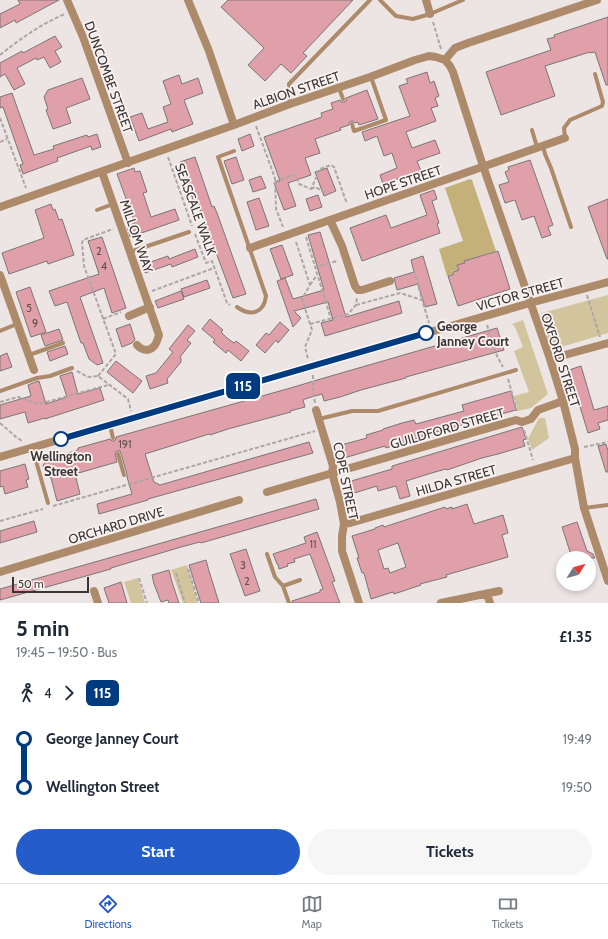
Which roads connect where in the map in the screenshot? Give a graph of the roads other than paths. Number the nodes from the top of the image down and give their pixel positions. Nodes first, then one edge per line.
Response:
1 (67, 0) edge
2 (188, 0) edge
3 (370, 0) edge
4 (380, 0) edge
5 (426, 0) edge
6 (464, 0) edge
7 (597, 0) edge
8 (430, 14) junction
9 (444, 60) junction
10 (595, 74) dead end
11 (370, 77) junction
12 (339, 88) junction
13 (343, 99) dead end
14 (290, 104) junction
15 (352, 124) dead end
16 (234, 125) junction
17 (532, 130) dead end
18 (564, 138) joint
19 (540, 146) junction
20 (234, 151) dead end
21 (128, 163) junction
22 (483, 166) junction
23 (102, 172) junction
24 (113, 204) junction
25 (0, 207) edge
26 (97, 210) dead end
27 (330, 220) junction
28 (571, 226) dead end
29 (189, 232) dead end
30 (250, 248) junction
31 (130, 252) junction
32 (0, 275) edge
33 (390, 281) dead end
34 (608, 282) edge
35 (530, 303) junction
36 (150, 307) junction
37 (237, 308) road end
38 (129, 316) road end
39 (18, 324) junction
40 (0, 330) edge
41 (63, 343) dead end
42 (605, 344) edge
43 (137, 345) dead end
44 (29, 355) junction
45 (550, 359) junction
46 (72, 368) road end
47 (516, 370) dead end
48 (36, 374) junction
49 (0, 391) edge
50 (563, 401) junction
51 (316, 410) road end
52 (319, 420) junction
53 (109, 425) junction
54 (113, 438) dead end
55 (32, 447) junction
56 (118, 454) dead end
57 (0, 457) edge
58 (575, 458) junction
59 (332, 473) junction
60 (124, 475) dead end
61 (267, 492) dead end
62 (239, 500) dead end
63 (48, 503) dead end
64 (608, 505) edge
65 (584, 508) junction
66 (344, 524) junction
67 (267, 554) dead end
68 (0, 572) edge
69 (607, 576) edge
70 (300, 580) dead end
71 (283, 586) junction
72 (94, 591) dead end
73 (500, 591) dead end
74 (487, 594) junction
75 (98, 603) edge
76 (289, 603) edge
77 (359, 603) edge
78 (441, 603) edge
79 (490, 603) edge

1 - 21 street, DUNCOMBE STREET
2 - 16 street
3 - 14 lane
4 - 8 lane
5 - 8 street
6 - 8 lane
7 - 9 street
9 - 11 street, ALBION STREET
9 - 22 street, OXFORD STREET
10 - 18 lane
11 - 12 street, ALBION STREET
11 - 15 lane
12 - 13 lane
12 - 14 street, ALBION STREET
14 - 16 street, ALBION STREET
16 - 21 street, ALBION STREET
17 - 19 lane
18 - 19 street, HOPE STREET
19 - 22 street, HOPE STREET
19 - 28 lane
20 - 30 lane
21 - 23 street, ALBION STREET
22 - 27 street, HOPE STREET
22 - 35 street, OXFORD STREET
23 - 24 street, MILLOM WAY
23 - 25 street, ALBION STREET
24 - 26 lane
24 - 31 street, MILLOM WAY
27 - 30 street, HOPE STREET
27 - 33 street
29 - 31 lane
30 - 37 lane
31 - 36 street, MILLOM WAY
32 - 39 street
34 - 35 street, VICTOR STREET
35 - 45 street, OXFORD STREET
35 - 53 street, VICTOR STREET
36 - 38 street
36 - 43 street, MILLOM WAY
39 - 40 lane
39 - 44 street
41 - 44 lane
42 - 45 street
44 - 48 street
45 - 50 street, OXFORD STREET
46 - 48 lane
47 - 52 lane
48 - 49 lane
50 - 58 street, OXFORD STREET
50 - 59 street, GUILDFORD STREET
51 - 52 street, COPE STREET
52 - 59 street, COPE STREET
53 - 54 lane
53 - 55 street, VICTOR STREET
55 - 57 street, VICTOR STREET
55 - 63 lane
56 - 60 lane
58 - 65 street, OXFORD STREET
58 - 66 street, HILDA STREET
59 - 61 street
59 - 66 street, COPE STREET
62 - 68 street, ORCHARD DRIVE
64 - 65 lane
65 - 69 street, OXFORD STREET
66 - 77 street, COPE STREET
67 - 71 lane
70 - 71 lane
71 - 76 lane
72 - 75 street
73 - 74 street
74 - 78 street
74 - 79 street

